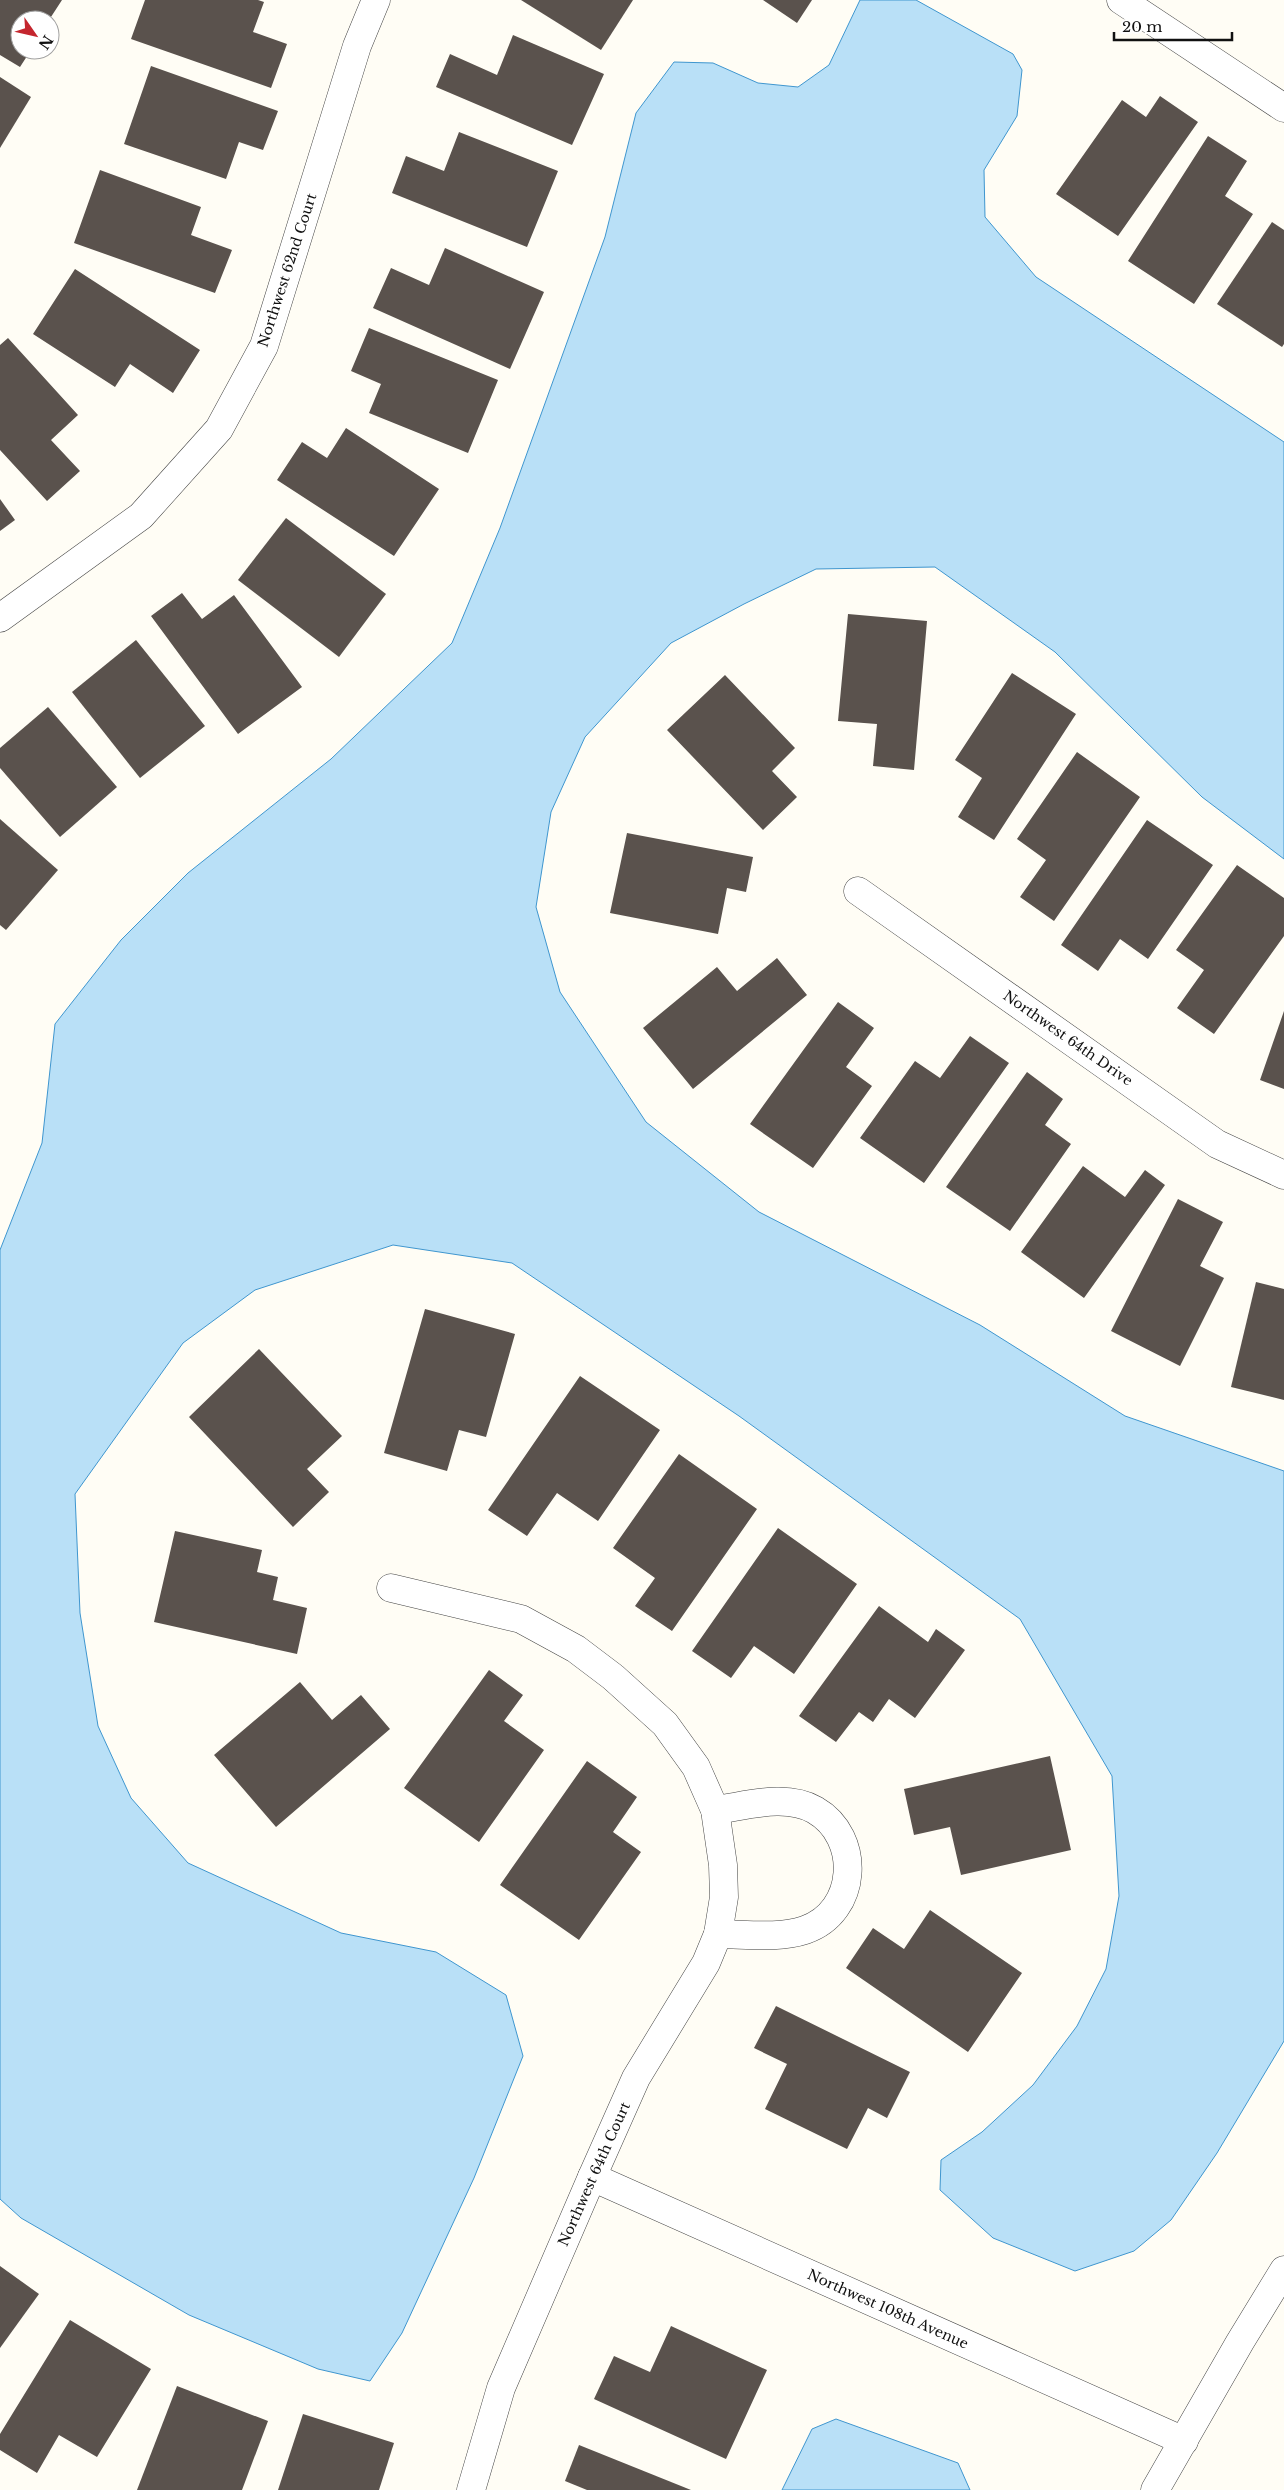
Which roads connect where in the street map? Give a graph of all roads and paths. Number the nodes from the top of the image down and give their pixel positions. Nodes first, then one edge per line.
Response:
1 (376, 0) edge
2 (1121, 0) edge
3 (1284, 108) edge
4 (0, 618) edge
5 (858, 891) dead end
6 (1284, 1175) edge
7 (391, 1588) dead end
8 (715, 1810) junction
9 (718, 1934) junction
10 (592, 2177) junction
11 (1284, 2270) edge
12 (1184, 2441) junction
13 (471, 2490) edge
14 (1155, 2490) edge
15 (1175, 2490) edge

1 - 4 street, Northwest 62nd Court
2 - 3 street
5 - 6 street, Northwest 64th Drive
7 - 8 street, Northwest 64th Court
8 - 9 street, Northwest 64th Court
8 - 9 street
9 - 10 street, Northwest 64th Court
10 - 12 street, Northwest 108th Avenue
10 - 13 street, Northwest 64th Court
11 - 12 street
12 - 14 street
12 - 15 street

